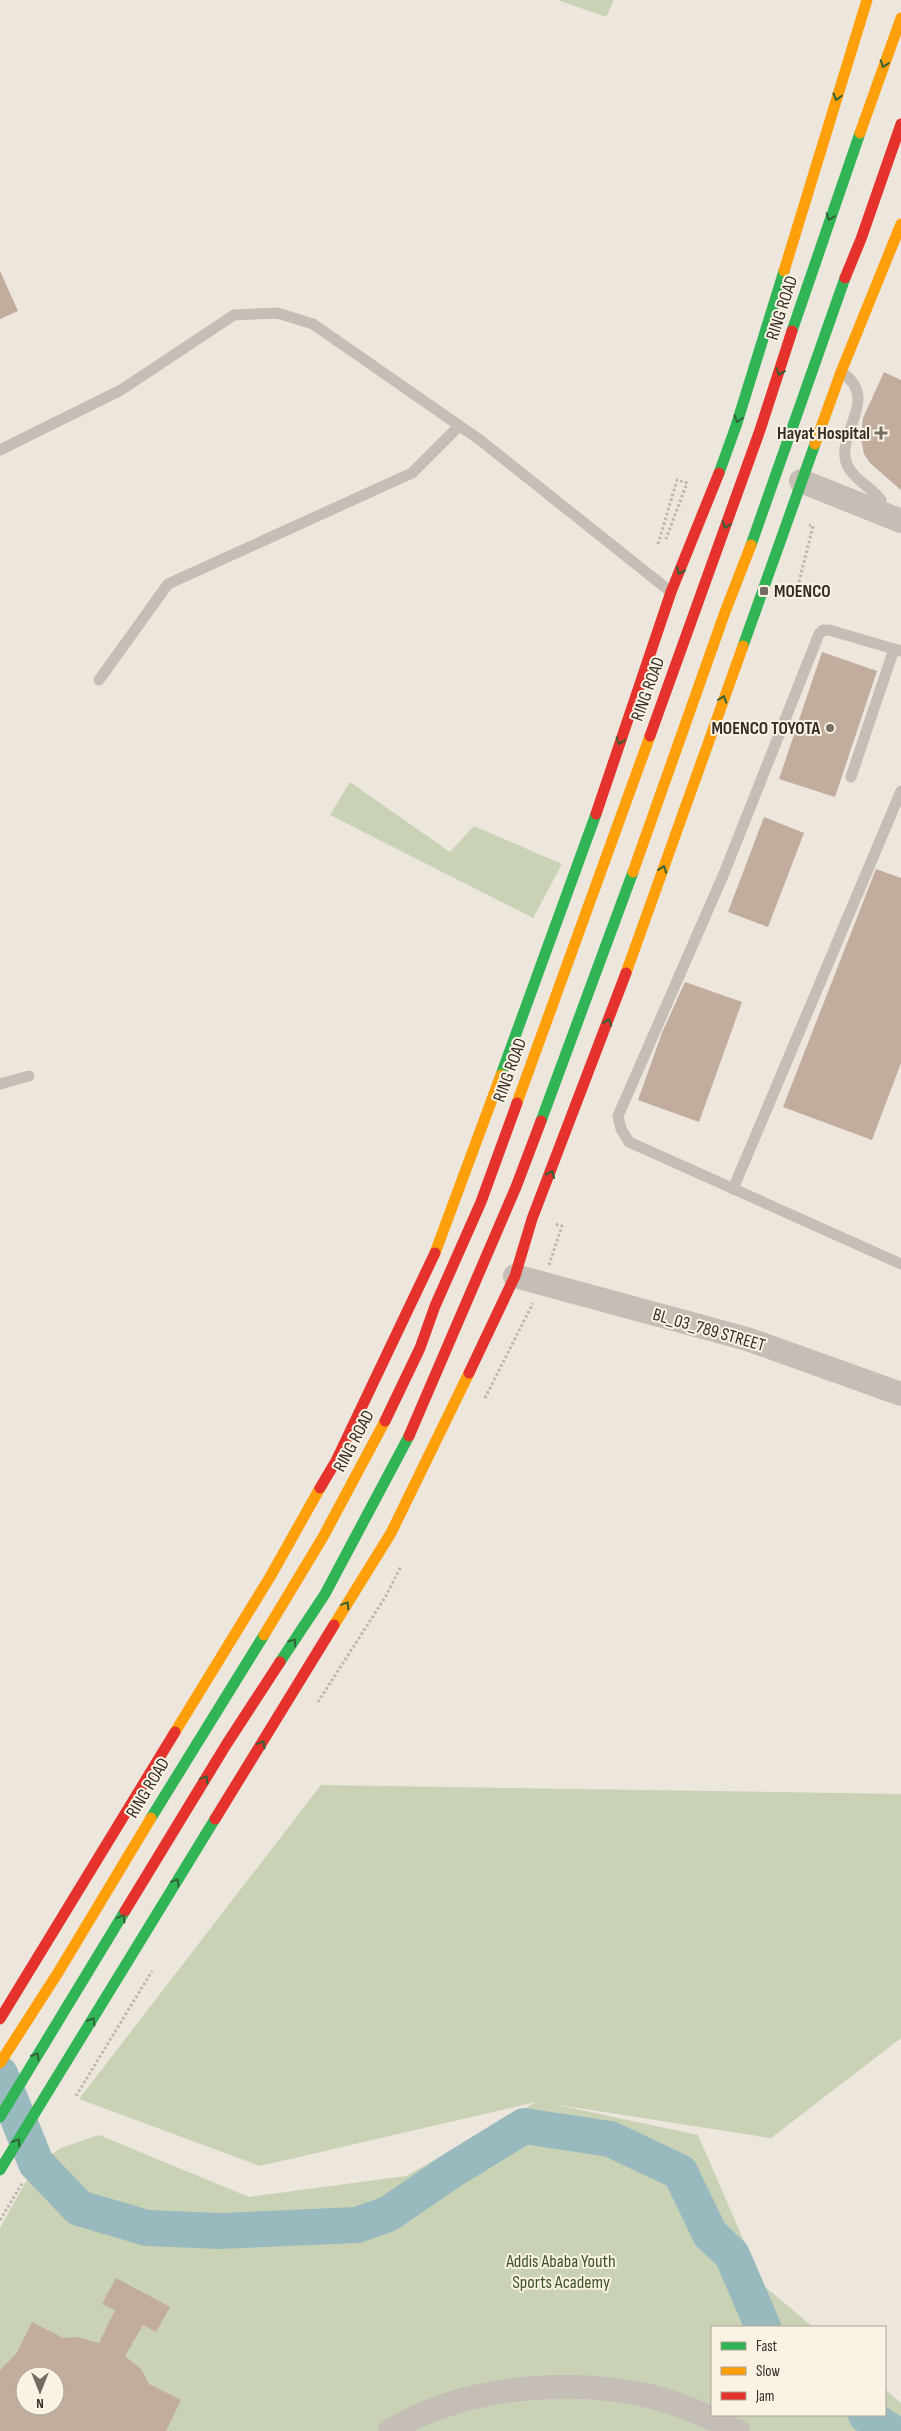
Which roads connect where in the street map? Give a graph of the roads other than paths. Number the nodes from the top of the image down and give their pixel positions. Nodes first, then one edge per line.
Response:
1 (867, 0) edge
2 (901, 18) edge
3 (901, 124) edge
4 (901, 224) edge
5 (841, 372) junction
6 (459, 426) junction
7 (0, 450) edge
8 (801, 481) junction
9 (879, 512) junction
10 (901, 521) edge
11 (671, 592) junction
12 (898, 650) edge
13 (99, 680) dead end
14 (851, 778) dead end
15 (901, 791) edge
16 (29, 1076) dead end
17 (0, 1084) edge
18 (732, 1189) junction
19 (901, 1264) edge
20 (515, 1276) junction
21 (901, 1394) edge
22 (0, 2018) edge
23 (0, 2063) edge
24 (0, 2117) edge
25 (2, 2166) edge
26 (390, 2431) edge
27 (738, 2431) edge

1 -> 11 main road, RING ROAD
2 -> 23 main road, RING ROAD
24 -> 3 main road
4 - 5 main road
5 - 8 main road
5 - 9 lane
6 - 7 lane
6 - 11 lane
6 - 13 lane
8 - 9 street
20 -> 8 main road
9 - 10 street
11 -> 22 main road, RING ROAD
12 - 14 lane
12 - 18 lane
15 - 18 lane
16 - 17 lane
18 - 19 lane
20 - 21 street, BL_03_789 STREET
25 -> 20 main road
26 - 27 street

